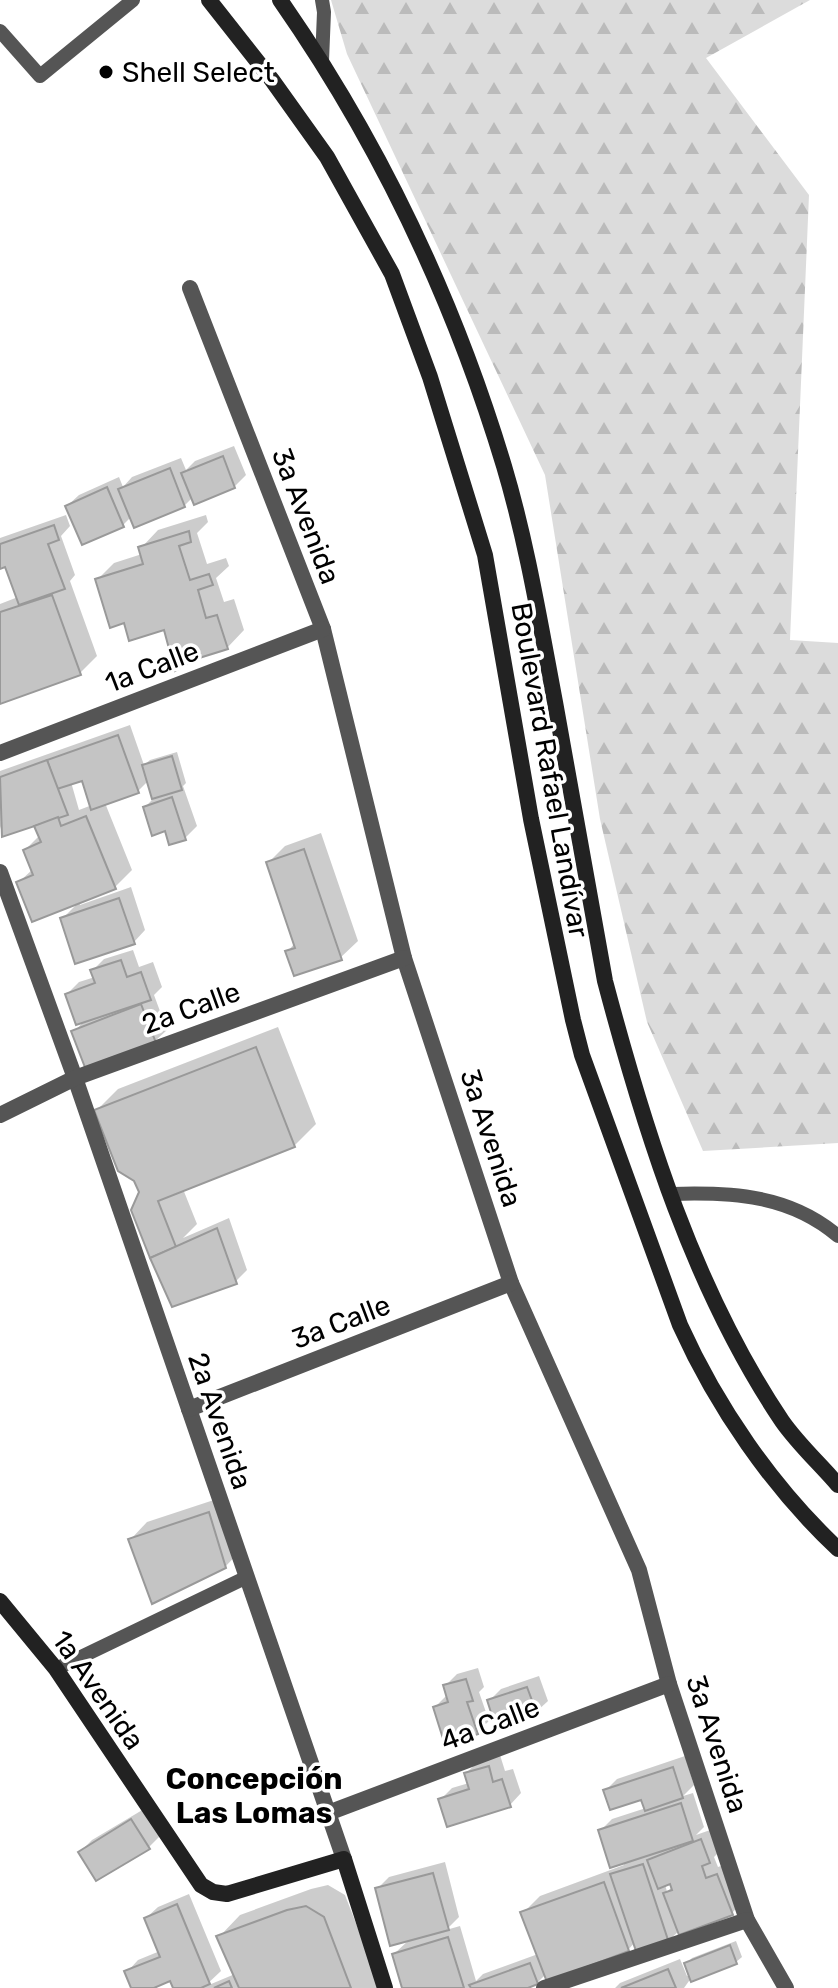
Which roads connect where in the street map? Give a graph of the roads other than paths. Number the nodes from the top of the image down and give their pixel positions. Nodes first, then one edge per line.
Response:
1 (133, 0) edge
2 (209, 0) edge
3 (280, 0) edge
4 (322, 0) edge
5 (0, 31) edge
6 (322, 61) junction
7 (190, 288) dead end
8 (323, 629) junction
9 (0, 753) edge
10 (0, 872) edge
11 (404, 958) junction
12 (75, 1078) junction
13 (0, 1115) edge
14 (672, 1194) junction
15 (838, 1236) edge
16 (511, 1283) junction
17 (189, 1409) junction
18 (838, 1485) edge
19 (838, 1549) edge
20 (245, 1578) junction
21 (0, 1601) edge
22 (56, 1669) junction
23 (669, 1684) junction
24 (328, 1813) junction
25 (344, 1859) junction
26 (747, 1920) junction
27 (385, 1988) edge
28 (544, 1988) edge
29 (786, 1988) edge

1 - 5 lane
2 - 19 main road, Boulevard Rafael Landívar
3 - 6 main road, Boulevard Rafael Landívar
4 - 6 lane
6 - 14 main road, Boulevard Rafael Landívar
7 - 8 street, 3a Avenida
8 - 9 street, 1a Calle
8 - 11 street, 3a Avenida
10 - 12 street, 2a Avenida
11 - 12 street, 2a Calle
11 - 16 street, 3a Avenida
12 - 13 street, 2a Calle
12 - 17 street, 2a Avenida
14 - 15 lane
14 - 18 main road, Boulevard Rafael Landívar
16 - 17 street, 3a Calle
16 - 23 street, 3a Avenida
17 - 20 street, 2a Avenida
20 - 22 lane
20 - 24 street, 2a Avenida
21 - 22 main road, 1a Avenida
22 - 25 main road, 1a Avenida
23 - 24 street, 4a Calle
23 - 26 street, 3a Avenida
24 - 25 street, 2a Avenida
25 - 27 main road, 2a Avenida
26 - 28 street
26 - 29 street, 3a Avenida

